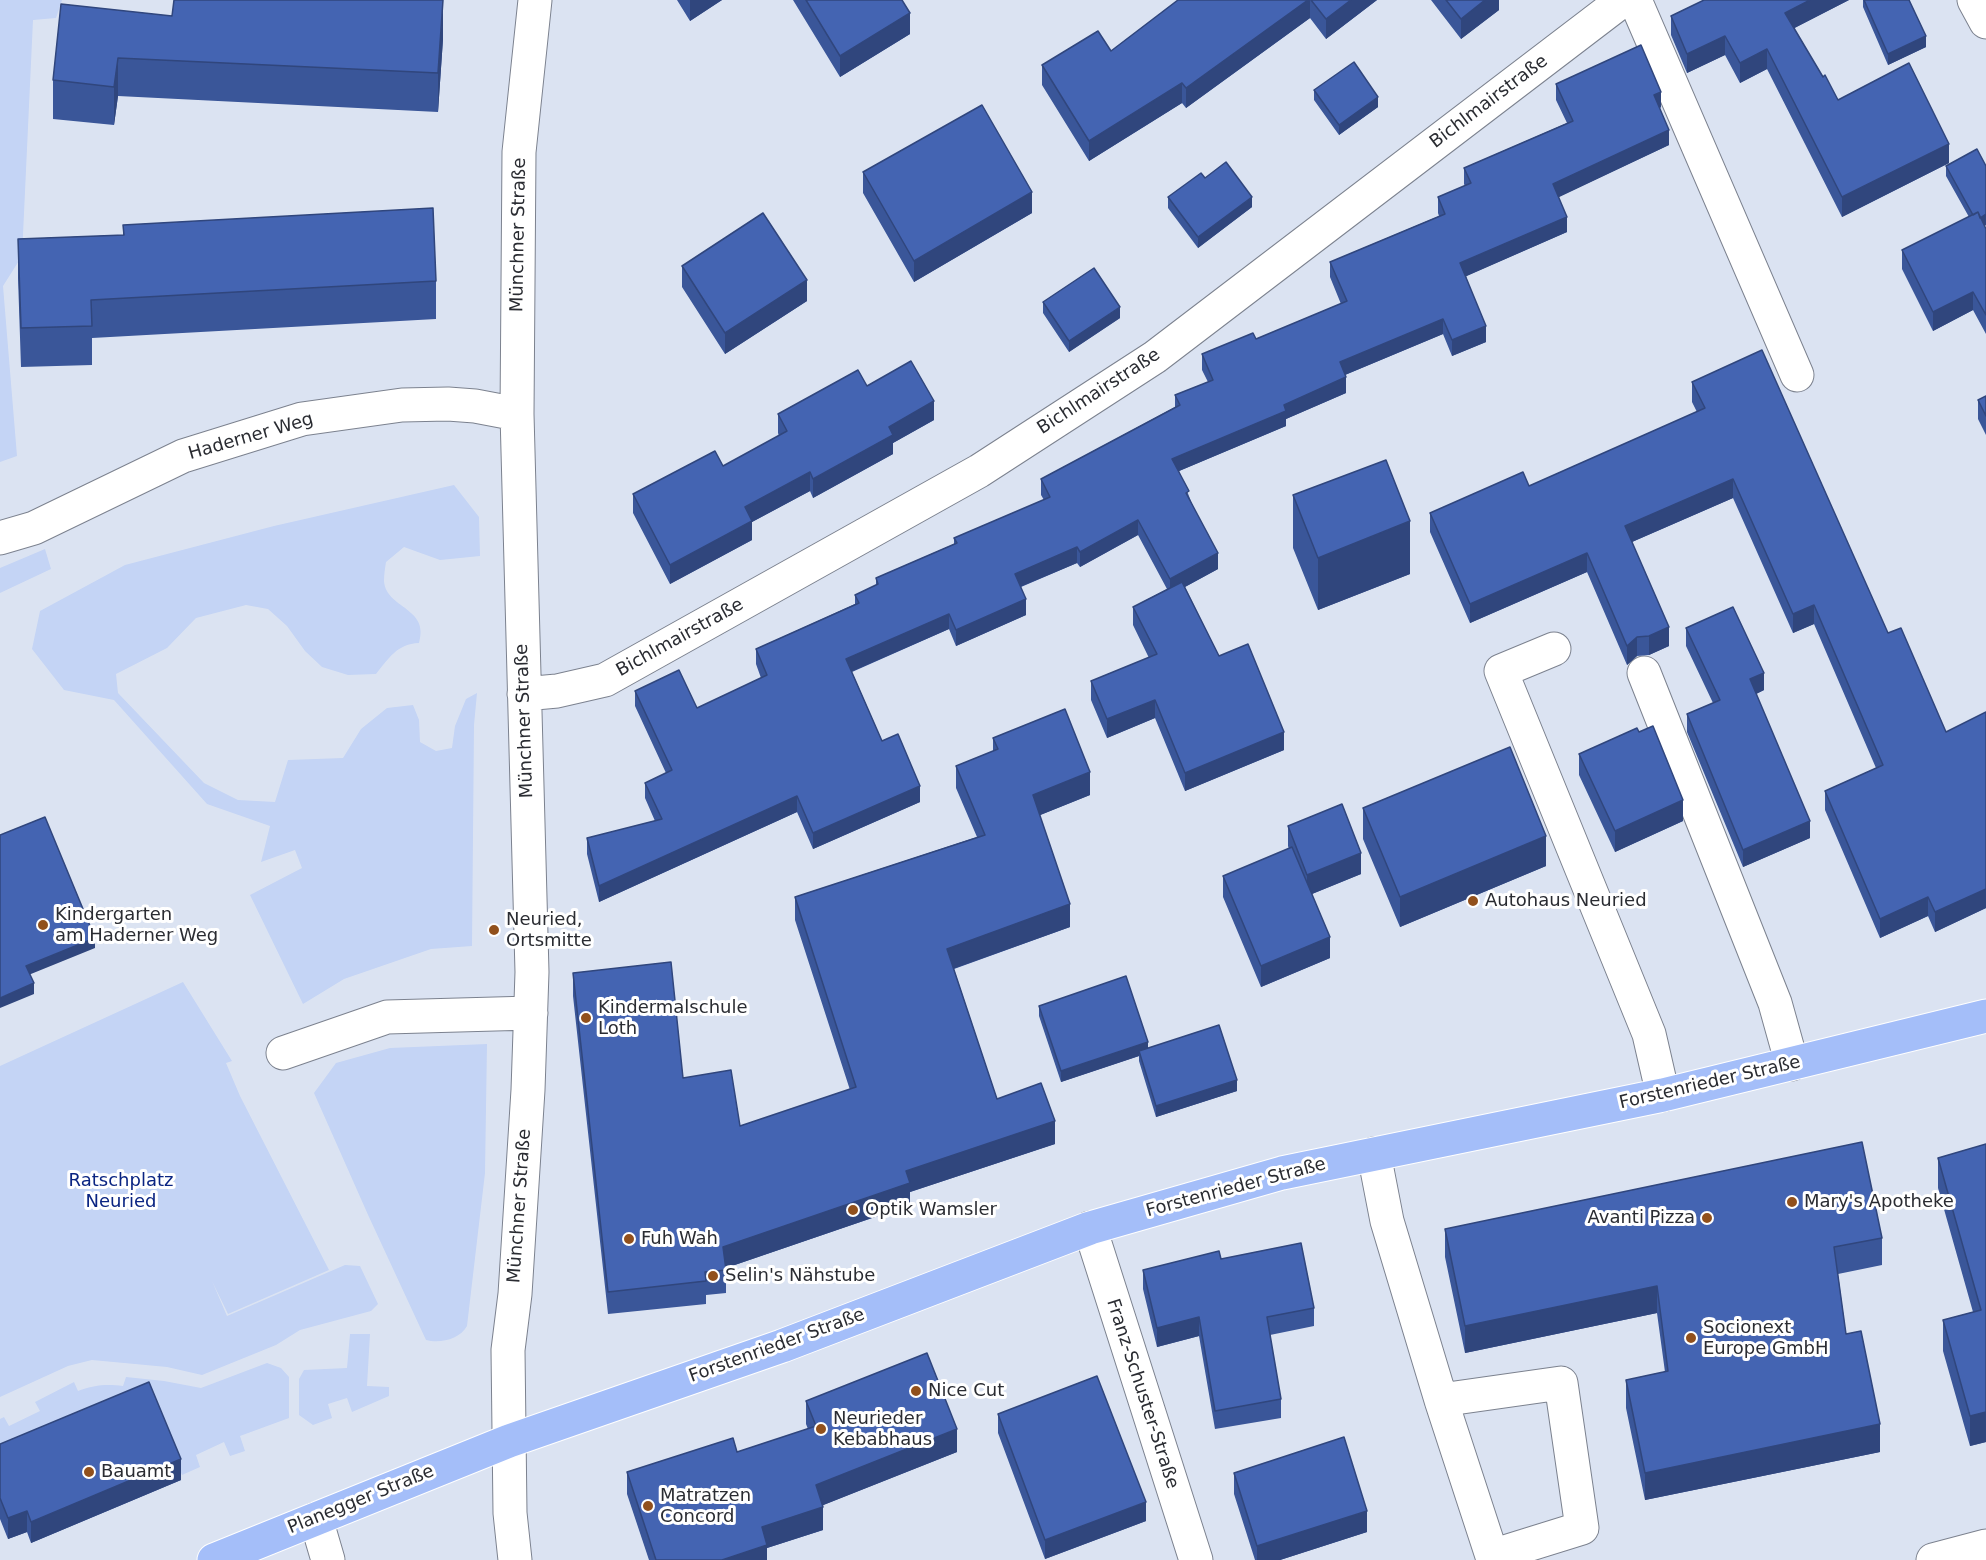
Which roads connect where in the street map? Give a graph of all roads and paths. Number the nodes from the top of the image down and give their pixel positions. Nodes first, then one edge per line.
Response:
1 (535, 0) edge
2 (1623, 0) edge
3 (1635, 0) edge
4 (1974, 0) edge
5 (1986, 22) edge
6 (1797, 375) dead end
7 (517, 414) junction
8 (0, 538) edge
9 (1554, 649) dead end
10 (1644, 673) dead end
11 (524, 694) junction
12 (531, 1012) junction
13 (1986, 1016) edge
14 (283, 1053) dead end
15 (1792, 1064) junction
16 (1663, 1095) junction
17 (1374, 1154) junction
18 (1090, 1228) junction
19 (1441, 1400) junction
20 (509, 1441) junction
21 (316, 1519) junction
22 (1986, 1546) edge
23 (214, 1560) edge
24 (328, 1560) edge
25 (515, 1560) edge
26 (1196, 1560) edge
27 (1934, 1560) edge

1 - 7 street, Münchner Straße
2 - 11 street, Bichlmairstraße
3 - 6 street
4 - 5 street
7 - 8 street, Haderner Weg
7 - 11 street, Münchner Straße
9 - 16 street
10 - 15 street
11 - 12 street, Münchner Straße
12 - 14 street
12 - 20 street, Münchner Straße
13 - 15 main road, Forstenrieder Straße
15 - 16 main road, Forstenrieder Straße
16 - 17 main road, Forstenrieder Straße
17 - 18 main road, Forstenrieder Straße
17 - 19 street
18 - 20 main road, Forstenrieder Straße
18 - 26 street, Franz-Schuster-Straße
19 - 19 street
20 - 21 main road, Planegger Straße
20 - 25 street, Münchner Straße
21 - 23 main road, Planegger Straße
21 - 24 street
22 - 27 street

